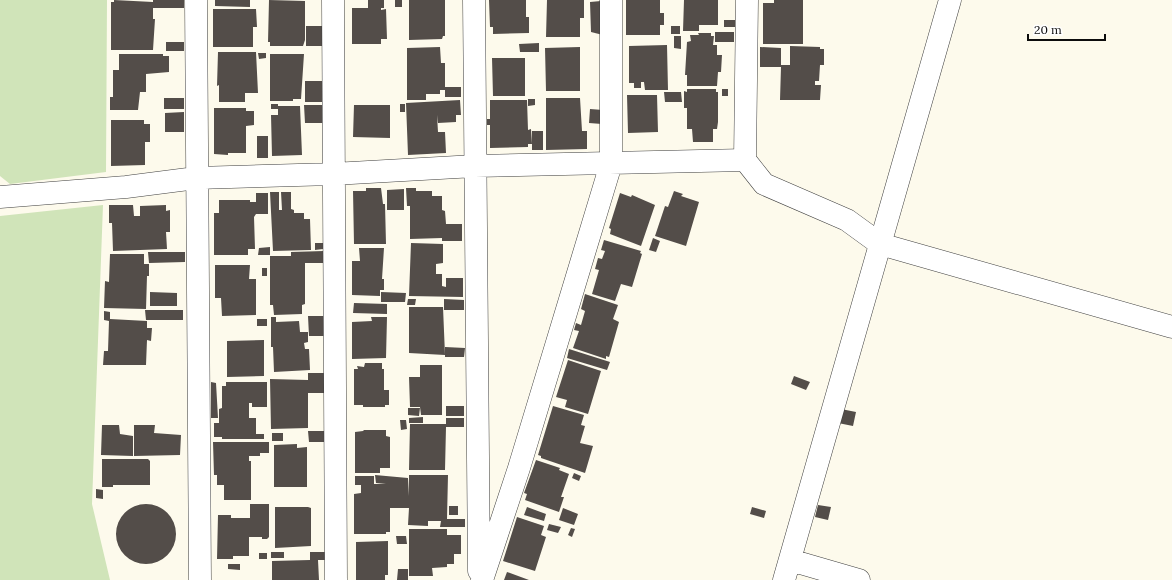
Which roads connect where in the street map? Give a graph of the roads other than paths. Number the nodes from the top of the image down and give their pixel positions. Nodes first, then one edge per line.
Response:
1 (196, 0) edge
2 (333, 0) edge
3 (474, 0) edge
4 (611, 0) edge
5 (747, 0) edge
6 (950, 0) edge
7 (746, 160) junction
8 (611, 164) junction
9 (475, 166) junction
10 (333, 174) junction
11 (196, 178) junction
12 (0, 197) edge
13 (880, 244) junction
14 (1172, 327) edge
15 (787, 570) edge
16 (200, 580) edge
17 (336, 580) edge
18 (480, 580) edge
19 (860, 580) edge

1 - 11 street
2 - 10 street
3 - 9 street
4 - 8 street
5 - 7 street
6 - 13 street
7 - 8 street
7 - 13 street
8 - 9 street
8 - 18 street
9 - 10 street
9 - 18 street
10 - 11 street
10 - 17 street
11 - 12 street
11 - 16 street
13 - 14 street
13 - 15 street
15 - 19 street

